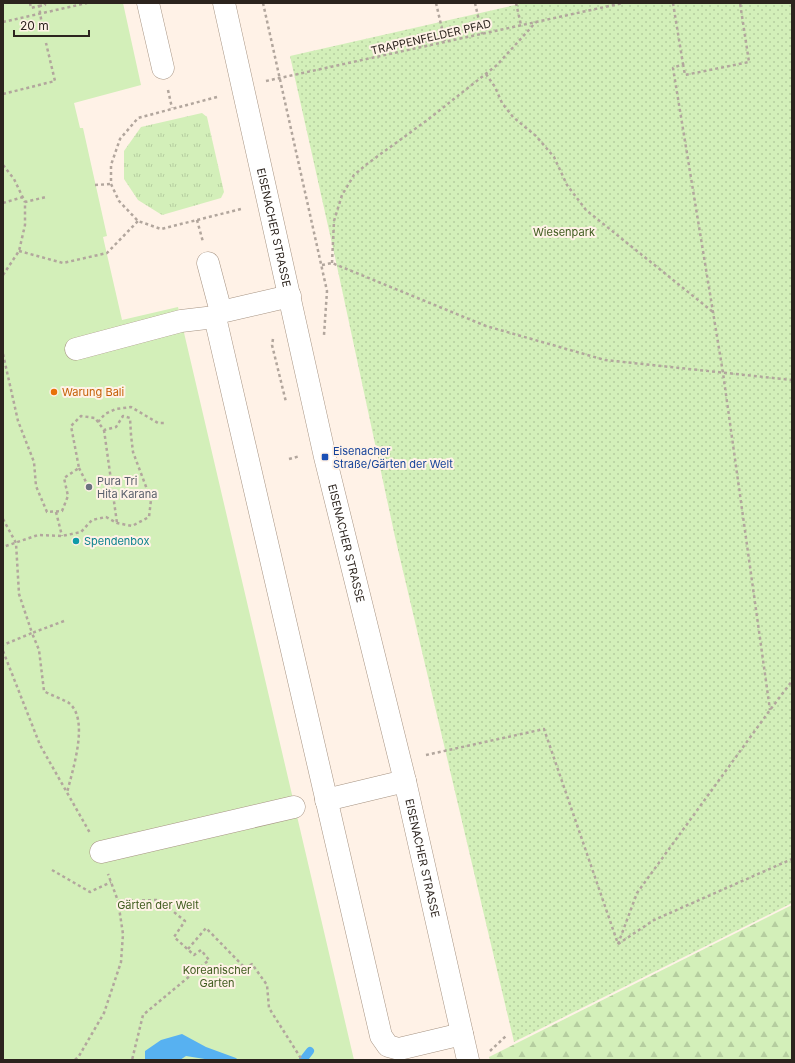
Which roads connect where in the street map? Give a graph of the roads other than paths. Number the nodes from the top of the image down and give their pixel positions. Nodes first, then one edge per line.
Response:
1 (148, 3) edge
2 (224, 3) edge
3 (163, 68) dead end
4 (208, 263) dead end
5 (290, 296) junction
6 (218, 314) junction
7 (76, 349) dead end
8 (404, 781) junction
9 (326, 800) junction
10 (294, 806) dead end
11 (101, 852) dead end
12 (462, 1034) junction
13 (476, 1058) edge

1 - 3 street
2 - 5 street, EISENACHER STRASSE
4 - 6 street
5 - 6 street
5 - 8 street, EISENACHER STRASSE
6 - 7 street
6 - 9 street
8 - 9 street
8 - 12 street, EISENACHER STRASSE
9 - 12 street
10 - 11 street
12 - 13 street, EISENACHER STRASSE

